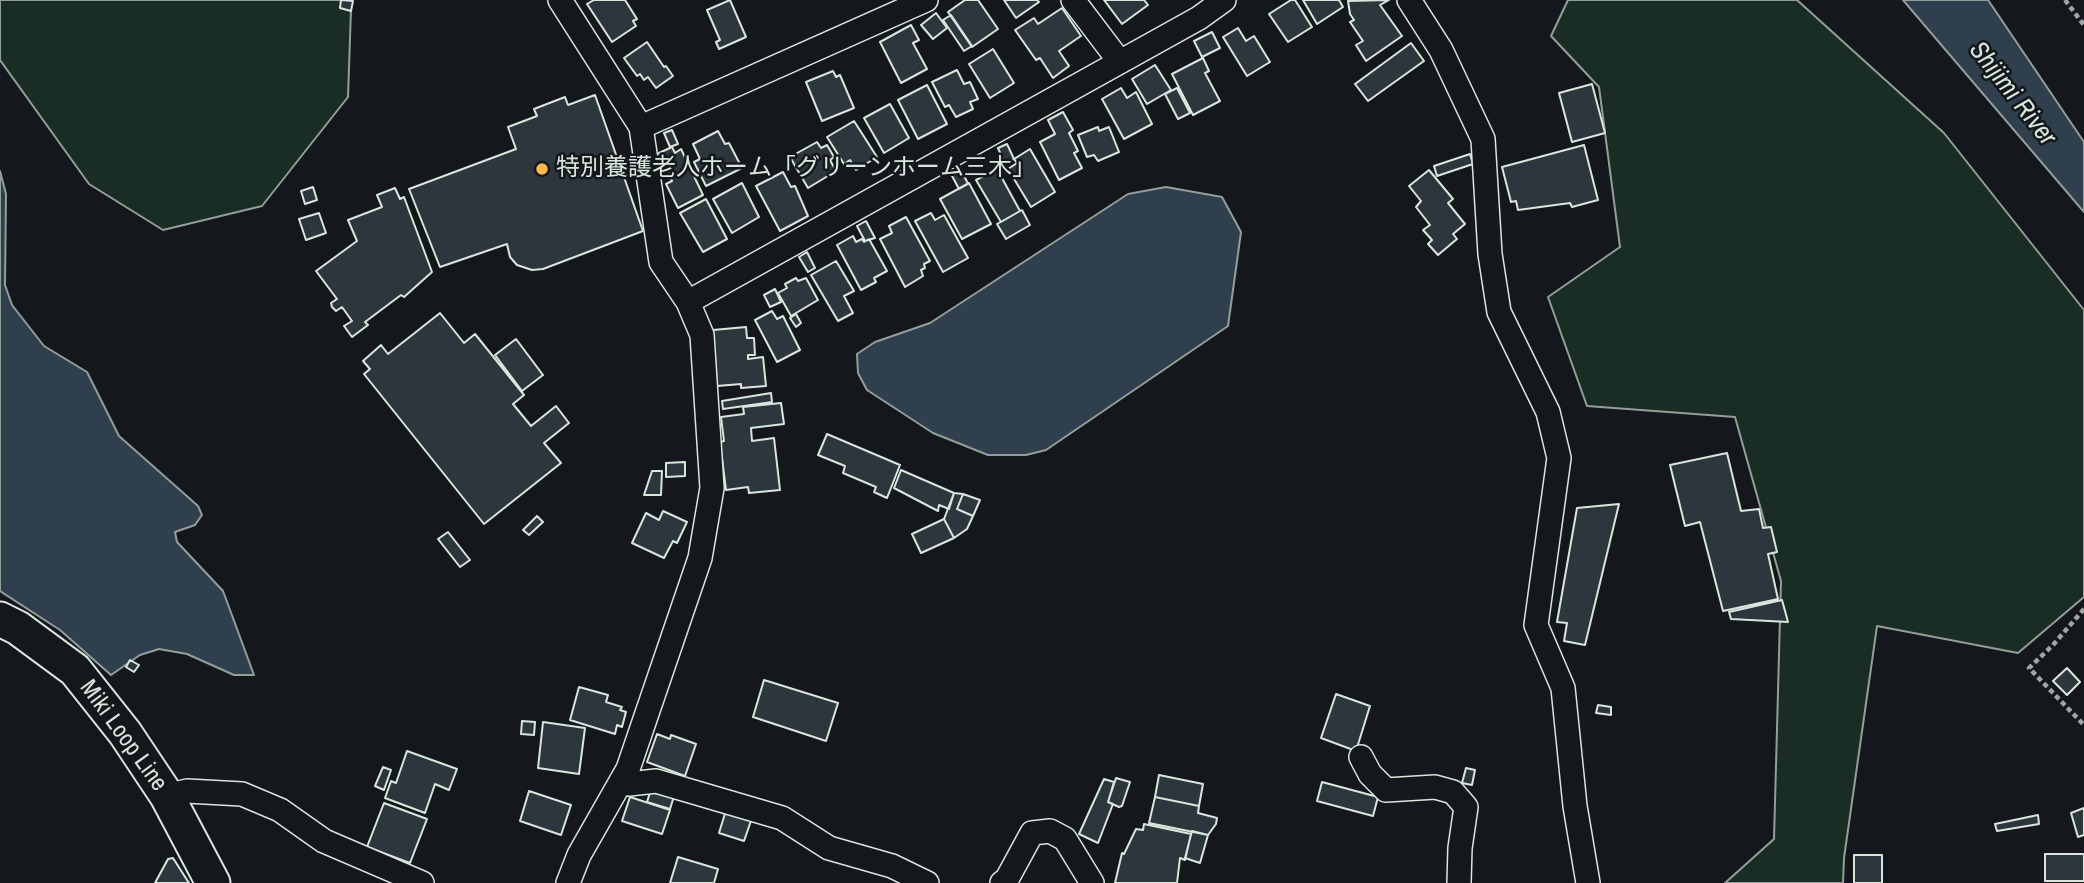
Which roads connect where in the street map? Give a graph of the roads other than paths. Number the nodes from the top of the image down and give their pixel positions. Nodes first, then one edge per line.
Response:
1 (560, 0) edge
2 (1073, 0) edge
3 (1224, 0) edge
4 (1409, 0) edge
5 (921, 1) edge
6 (1120, 62) junction
7 (641, 127) junction
8 (688, 302) junction
9 (0, 619) edge
10 (1361, 757) dead end
11 (621, 781) junction
12 (167, 796) junction
13 (1463, 882) edge
14 (213, 883) edge
15 (422, 883) edge
16 (568, 883) edge
17 (927, 883) edge
18 (1002, 883) edge
19 (1092, 883) edge
20 (1588, 883) edge

1 - 7 street
2 - 6 street
3 - 6 street
4 - 20 street
5 - 7 street
6 - 8 street
7 - 8 street
8 - 11 street
9 - 12 main road, Miki Loop Line
10 - 13 street
11 - 16 street
11 - 17 street
12 - 14 main road, Miki Loop Line
12 - 15 street
18 - 19 street

